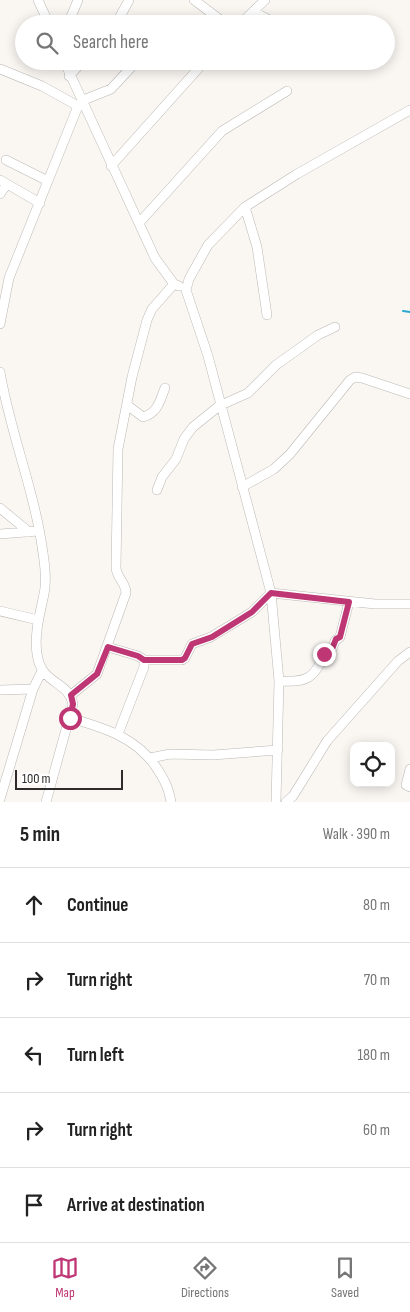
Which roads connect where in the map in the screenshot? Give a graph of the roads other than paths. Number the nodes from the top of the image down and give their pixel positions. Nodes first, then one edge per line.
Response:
1 (78, 0) edge
2 (130, 0) edge
3 (194, 0) edge
4 (266, 0) edge
5 (39, 1) edge
6 (254, 12) junction
7 (45, 15) edge
8 (72, 15) edge
9 (121, 15) edge
10 (214, 15) edge
11 (250, 15) edge
12 (260, 15) edge
13 (0, 69) edge
14 (68, 70) edge
15 (75, 70) edge
16 (129, 70) edge
17 (197, 70) edge
18 (70, 76) junction
19 (287, 91) dead end
20 (79, 103) junction
21 (410, 110) edge
22 (6, 160) dead end
23 (111, 166) junction
24 (48, 181) junction
25 (3, 182) edge
26 (0, 194) edge
27 (40, 203) junction
28 (245, 207) junction
29 (140, 224) junction
30 (174, 284) junction
31 (186, 290) junction
32 (267, 315) dead end
33 (0, 324) edge
34 (335, 327) dead end
35 (0, 372) edge
36 (165, 388) dead end
37 (3, 393) edge
38 (410, 394) edge
39 (127, 405) junction
40 (219, 406) junction
41 (242, 487) junction
42 (157, 490) dead end
43 (0, 508) edge
44 (34, 532) junction
45 (0, 534) edge
46 (271, 593) junction
47 (349, 602) junction
48 (410, 604) edge
49 (0, 611) edge
50 (38, 620) junction
51 (108, 647) junction
52 (410, 652) edge
53 (144, 660) junction
54 (42, 671) junction
55 (279, 681) junction
56 (33, 689) junction
57 (0, 690) edge
58 (71, 695) junction
59 (70, 718) junction
60 (118, 734) junction
61 (278, 750) junction
62 (150, 758) junction
63 (410, 769) edge
64 (410, 787) edge
65 (0, 799) edge
66 (46, 802) edge
67 (171, 802) edge
68 (276, 802) edge
69 (286, 802) edge

1 - 8 street
2 - 9 street
3 - 10 street
4 - 6 street
5 - 7 street
6 - 11 street
6 - 12 street
13 - 20 street
14 - 18 street
15 - 18 street
16 - 20 street
17 - 23 street
18 - 20 street
19 - 29 street
20 - 23 street
20 - 24 street
21 - 28 street
22 - 24 street
23 - 29 street
24 - 27 street
25 - 26 street
25 - 27 street
27 - 33 street
28 - 31 street
28 - 32 street
29 - 30 street
30 - 31 street
30 - 39 street
31 - 40 street
34 - 40 street
35 - 37 street
36 - 39 street
37 - 44 street
38 - 41 street
39 - 51 street
40 - 41 street
40 - 42 street
41 - 46 street
43 - 44 street
44 - 45 street
44 - 50 street
46 - 47 street
46 - 53 street
46 - 55 street
47 - 48 street
47 - 55 street
49 - 50 street
50 - 54 street
51 - 53 street
51 - 58 street
52 - 69 street
53 - 60 street
54 - 56 street
54 - 58 street
55 - 61 street
56 - 57 street
56 - 65 street
58 - 59 street
59 - 60 street
59 - 66 street
60 - 62 street
61 - 62 street
61 - 68 street
62 - 67 street
63 - 64 street

